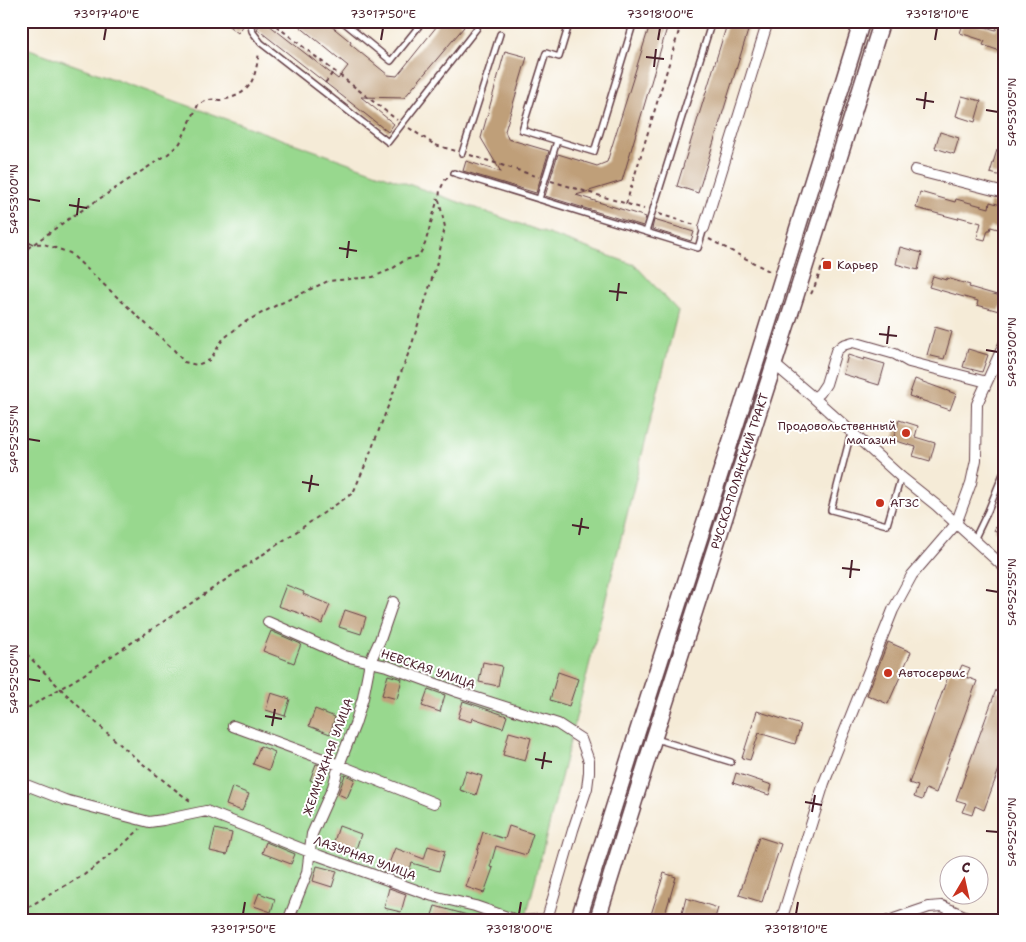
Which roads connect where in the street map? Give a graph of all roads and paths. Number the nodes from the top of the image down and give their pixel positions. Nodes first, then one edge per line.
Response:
1 (250, 21) edge
2 (270, 21) edge
3 (342, 21) edge
4 (423, 21) edge
5 (570, 21) edge
6 (634, 21) edge
7 (682, 21) edge
8 (712, 21) edge
9 (768, 21) edge
10 (862, 21) edge
11 (882, 21) edge
12 (477, 28) dead end
13 (500, 34) dead end
14 (261, 43) junction
15 (334, 71) junction
16 (320, 89) junction
17 (402, 124) junction
18 (557, 141) junction
19 (462, 153) dead end
20 (915, 170) dead end
21 (454, 173) joint
22 (440, 190) junction
23 (1005, 193) edge
24 (539, 199) junction
25 (626, 204) dead end
26 (703, 230) junction
27 (646, 232) junction
28 (21, 243) edge
29 (34, 244) junction
30 (21, 253) edge
31 (825, 260) dead end
32 (774, 273) dead end
33 (807, 299) dead end
34 (1005, 342) edge
35 (774, 364) junction
36 (987, 382) junction
37 (814, 398) junction
38 (852, 432) junction
39 (1005, 470) edge
40 (901, 477) junction
41 (956, 524) junction
42 (974, 541) junction
43 (1005, 568) edge
44 (393, 602) dead end
45 (268, 622) dead end
46 (21, 648) edge
47 (370, 662) junction
48 (60, 689) junction
49 (21, 712) edge
50 (233, 726) dead end
51 (654, 738) junction
52 (731, 762) dead end
53 (339, 765) junction
54 (21, 783) edge
55 (434, 803) dead end
56 (206, 811) junction
57 (150, 822) junction
58 (309, 851) junction
59 (21, 911) edge
60 (548, 920) edge
61 (288, 921) edge
62 (519, 921) edge
63 (578, 921) edge
64 (597, 921) edge
65 (781, 921) edge
66 (888, 921) edge
67 (976, 921) edge

1 - 14 lane
2 - 15 path
3 - 4 lane
5 - 18 lane
6 - 18 lane
7 - 25 path
8 - 27 lane
9 - 26 street
10 - 63 main road, РУССКО-ПОЛЯНСКИЙ ТРАКТ
11 - 35 main road, РУССКО-ПОЛЯНСКИЙ ТРАКТ
12 - 17 lane
13 - 19 lane
14 - 16 lane
14 - 29 path
15 - 16 path
15 - 17 path
16 - 17 lane
18 - 24 lane
20 - 23 street
21 - 22 path
21 - 24 lane
22 - 29 path
22 - 48 path
24 - 27 lane
26 - 27 lane
26 - 32 path
28 - 29 path
29 - 30 path
31 - 33 path
34 - 36 street
35 - 37 street
35 - 51 main road, РУССКО-ПОЛЯНСКИЙ ТРАКТ
36 - 37 street
36 - 41 street
37 - 38 street
38 - 40 street
38 - 40 lane
39 - 42 lane
40 - 41 street
41 - 42 street
41 - 65 street
42 - 43 street
44 - 47 street, ЖЕМЧУЖНАЯ УЛИЦА
45 - 47 street, НЕВСКАЯ УЛИЦА
46 - 48 path
47 - 53 street, ЖЕМЧУЖНАЯ УЛИЦА
47 - 60 street, НЕВСКАЯ УЛИЦА
48 - 49 path
48 - 56 path
50 - 53 street
51 - 52 lane
51 - 64 main road, РУССКО-ПОЛЯНСКИЙ ТРАКТ
53 - 55 street
53 - 58 street, ЖЕМЧУЖНАЯ УЛИЦА
54 - 57 street
56 - 57 street
56 - 58 street, ЛАЗУРНАЯ УЛИЦА
57 - 59 path
58 - 61 street, ЖЕМЧУЖНАЯ УЛИЦА
58 - 62 street, ЛАЗУРНАЯ УЛИЦА
60 - 62 street, ЛАЗУРНАЯ УЛИЦА
66 - 67 street

